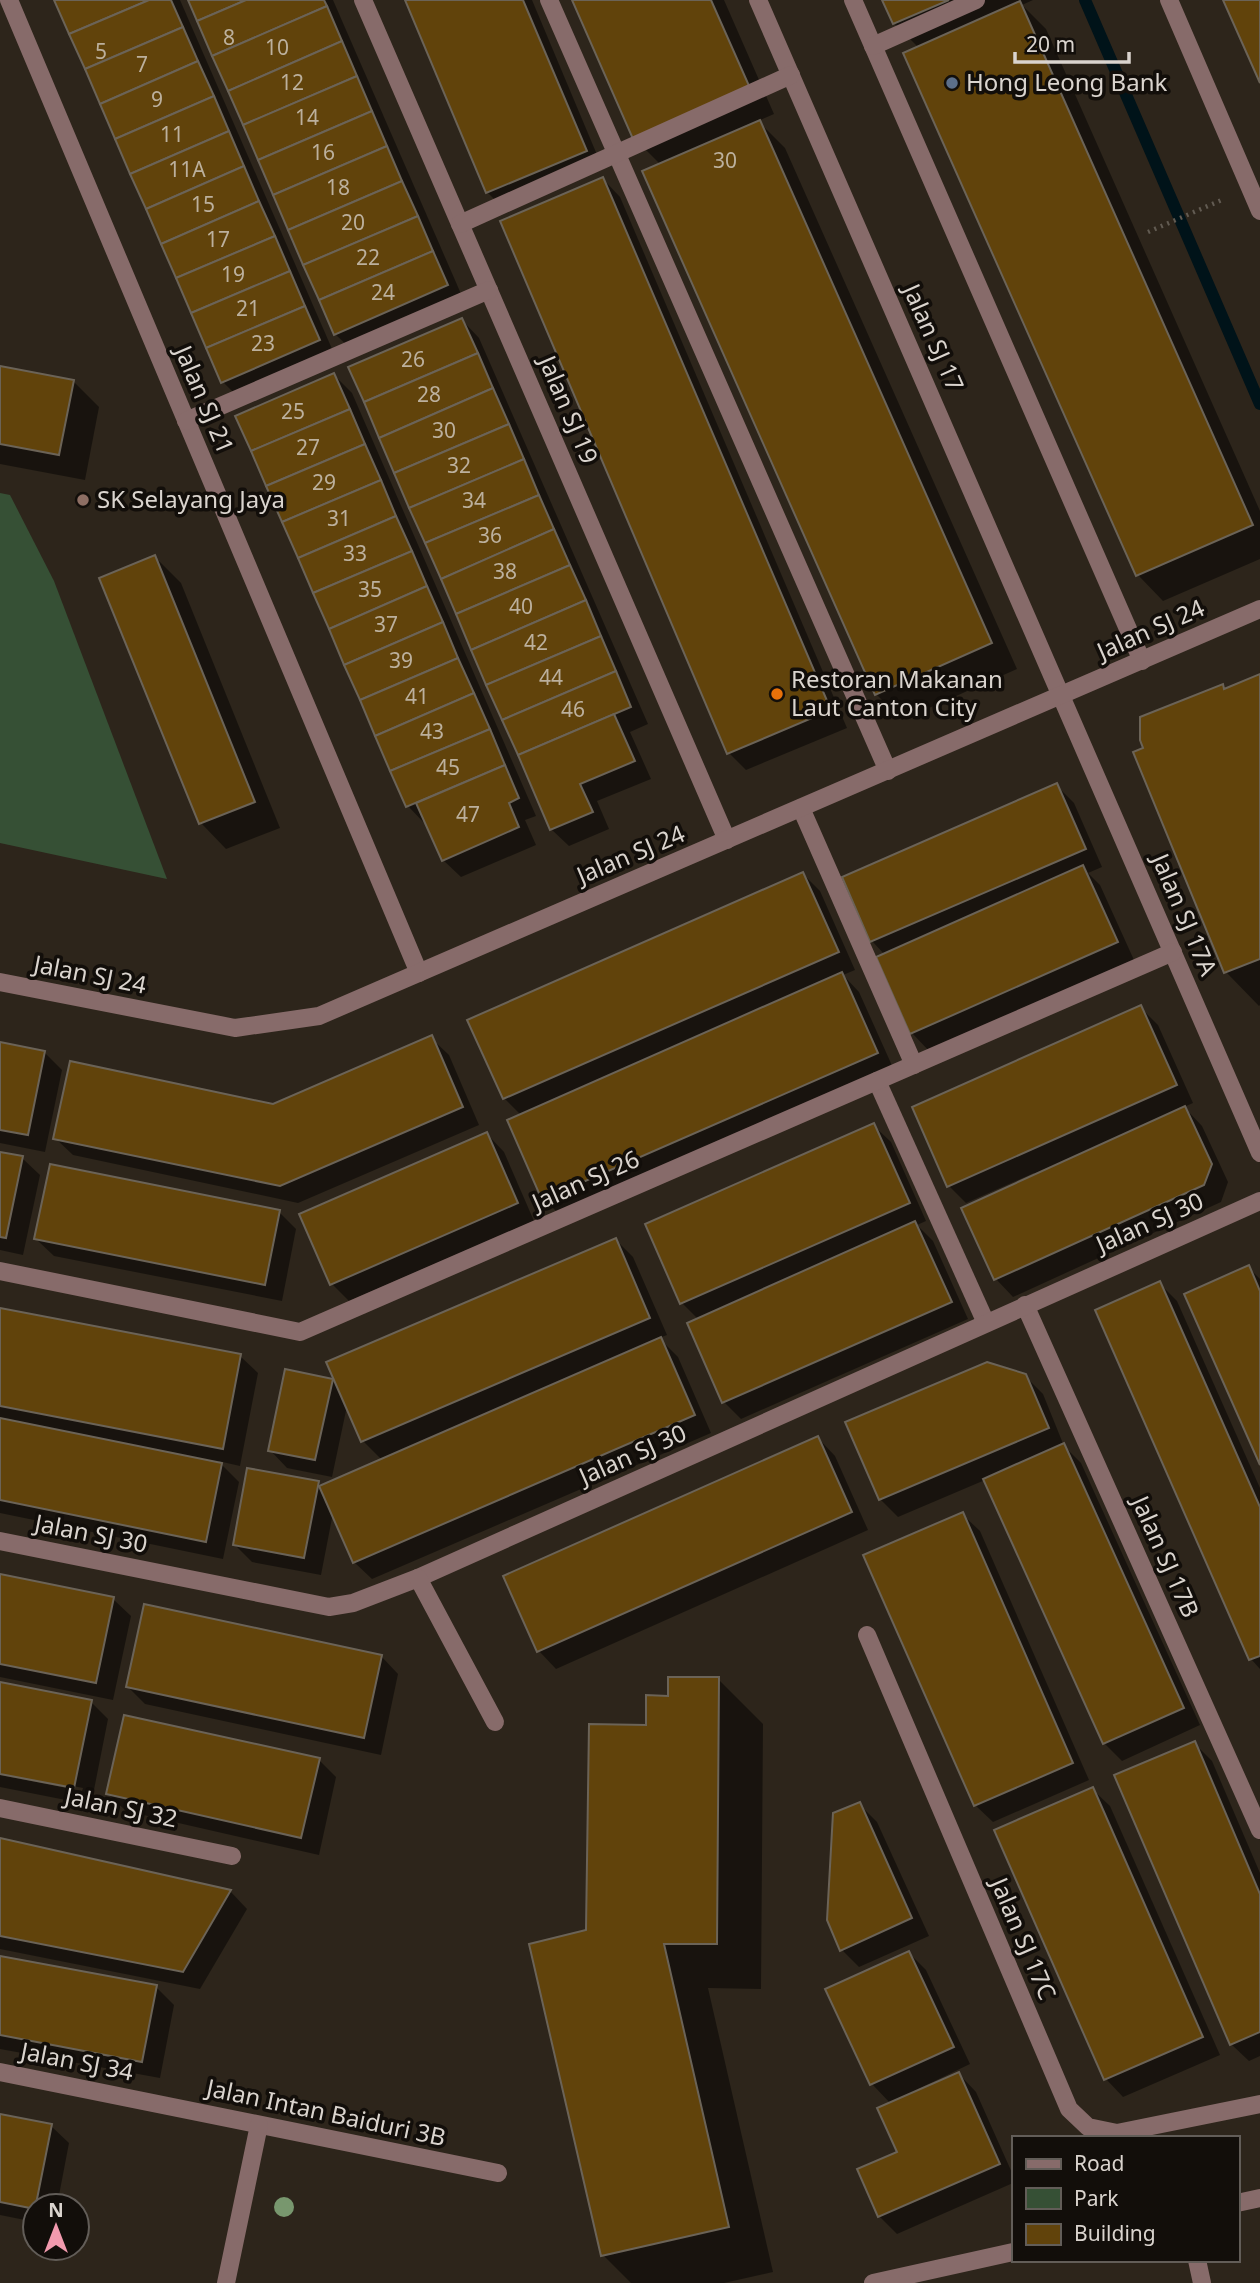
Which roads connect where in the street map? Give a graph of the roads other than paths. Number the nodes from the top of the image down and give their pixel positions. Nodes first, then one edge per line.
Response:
1 (9, 0) edge
2 (363, 0) edge
3 (549, 0) edge
4 (758, 0) edge
5 (853, 0) edge
6 (976, 0) edge
7 (1169, 0) edge
8 (873, 46) junction
9 (791, 75) junction
10 (616, 154) junction
11 (1260, 211) edge
12 (460, 224) junction
13 (489, 290) junction
14 (186, 421) junction
15 (1260, 609) edge
16 (1142, 661) junction
17 (1062, 696) junction
18 (888, 771) junction
19 (801, 808) junction
20 (727, 840) junction
21 (1173, 952) junction
22 (419, 974) junction
23 (0, 982) edge
24 (914, 1065) junction
25 (877, 1081) junction
26 (1260, 1153) edge
27 (1260, 1200) edge
28 (0, 1271) edge
29 (1026, 1305) junction
30 (986, 1323) junction
31 (0, 1541) edge
32 (418, 1578) junction
33 (867, 1635) dead end
34 (495, 1722) dead end
35 (0, 1808) edge
36 (1260, 1830) edge
37 (232, 1856) dead end
38 (0, 2072) edge
39 (145, 2101) joint
40 (1260, 2104) edge
41 (259, 2124) junction
42 (498, 2173) dead end
43 (1260, 2198) edge
44 (1239, 2203) edge
45 (1012, 2252) edge
46 (1197, 2262) edge
47 (226, 2283) edge
48 (873, 2283) edge
49 (1202, 2283) edge

1 - 14 street, Jalan SJ 21
2 - 12 street, Jalan SJ 19
3 - 10 street
4 - 9 street, Jalan SJ 17
5 - 8 street
6 - 8 street
7 - 11 street
8 - 16 street
9 - 10 street
9 - 17 street, Jalan SJ 17
10 - 12 street
10 - 18 street
12 - 13 street, Jalan SJ 19
13 - 14 street
13 - 20 street, Jalan SJ 19
14 - 22 street, Jalan SJ 21
15 - 16 street, Jalan SJ 24
16 - 17 street, Jalan SJ 24
17 - 18 street, Jalan SJ 24
17 - 21 street, Jalan SJ 17A
18 - 19 street, Jalan SJ 24
19 - 20 street, Jalan SJ 24
19 - 24 street
20 - 22 street, Jalan SJ 24
21 - 24 street, Jalan SJ 26
21 - 26 street, Jalan SJ 17A
22 - 23 street, Jalan SJ 24
24 - 25 street, Jalan SJ 26
25 - 28 street, Jalan SJ 26
25 - 30 street
27 - 29 street, Jalan SJ 30
29 - 30 street, Jalan SJ 30
29 - 36 street, Jalan SJ 17B
30 - 32 street, Jalan SJ 30
31 - 32 street, Jalan SJ 30
32 - 34 street
33 - 40 street, Jalan SJ 17C
35 - 37 street, Jalan SJ 32
38 - 39 street, Jalan SJ 34
39 - 41 street, Jalan Intan Baiduri 3B
41 - 42 street, Jalan Intan Baiduri 3B
41 - 47 street
43 - 44 street
45 - 48 street
46 - 49 street

